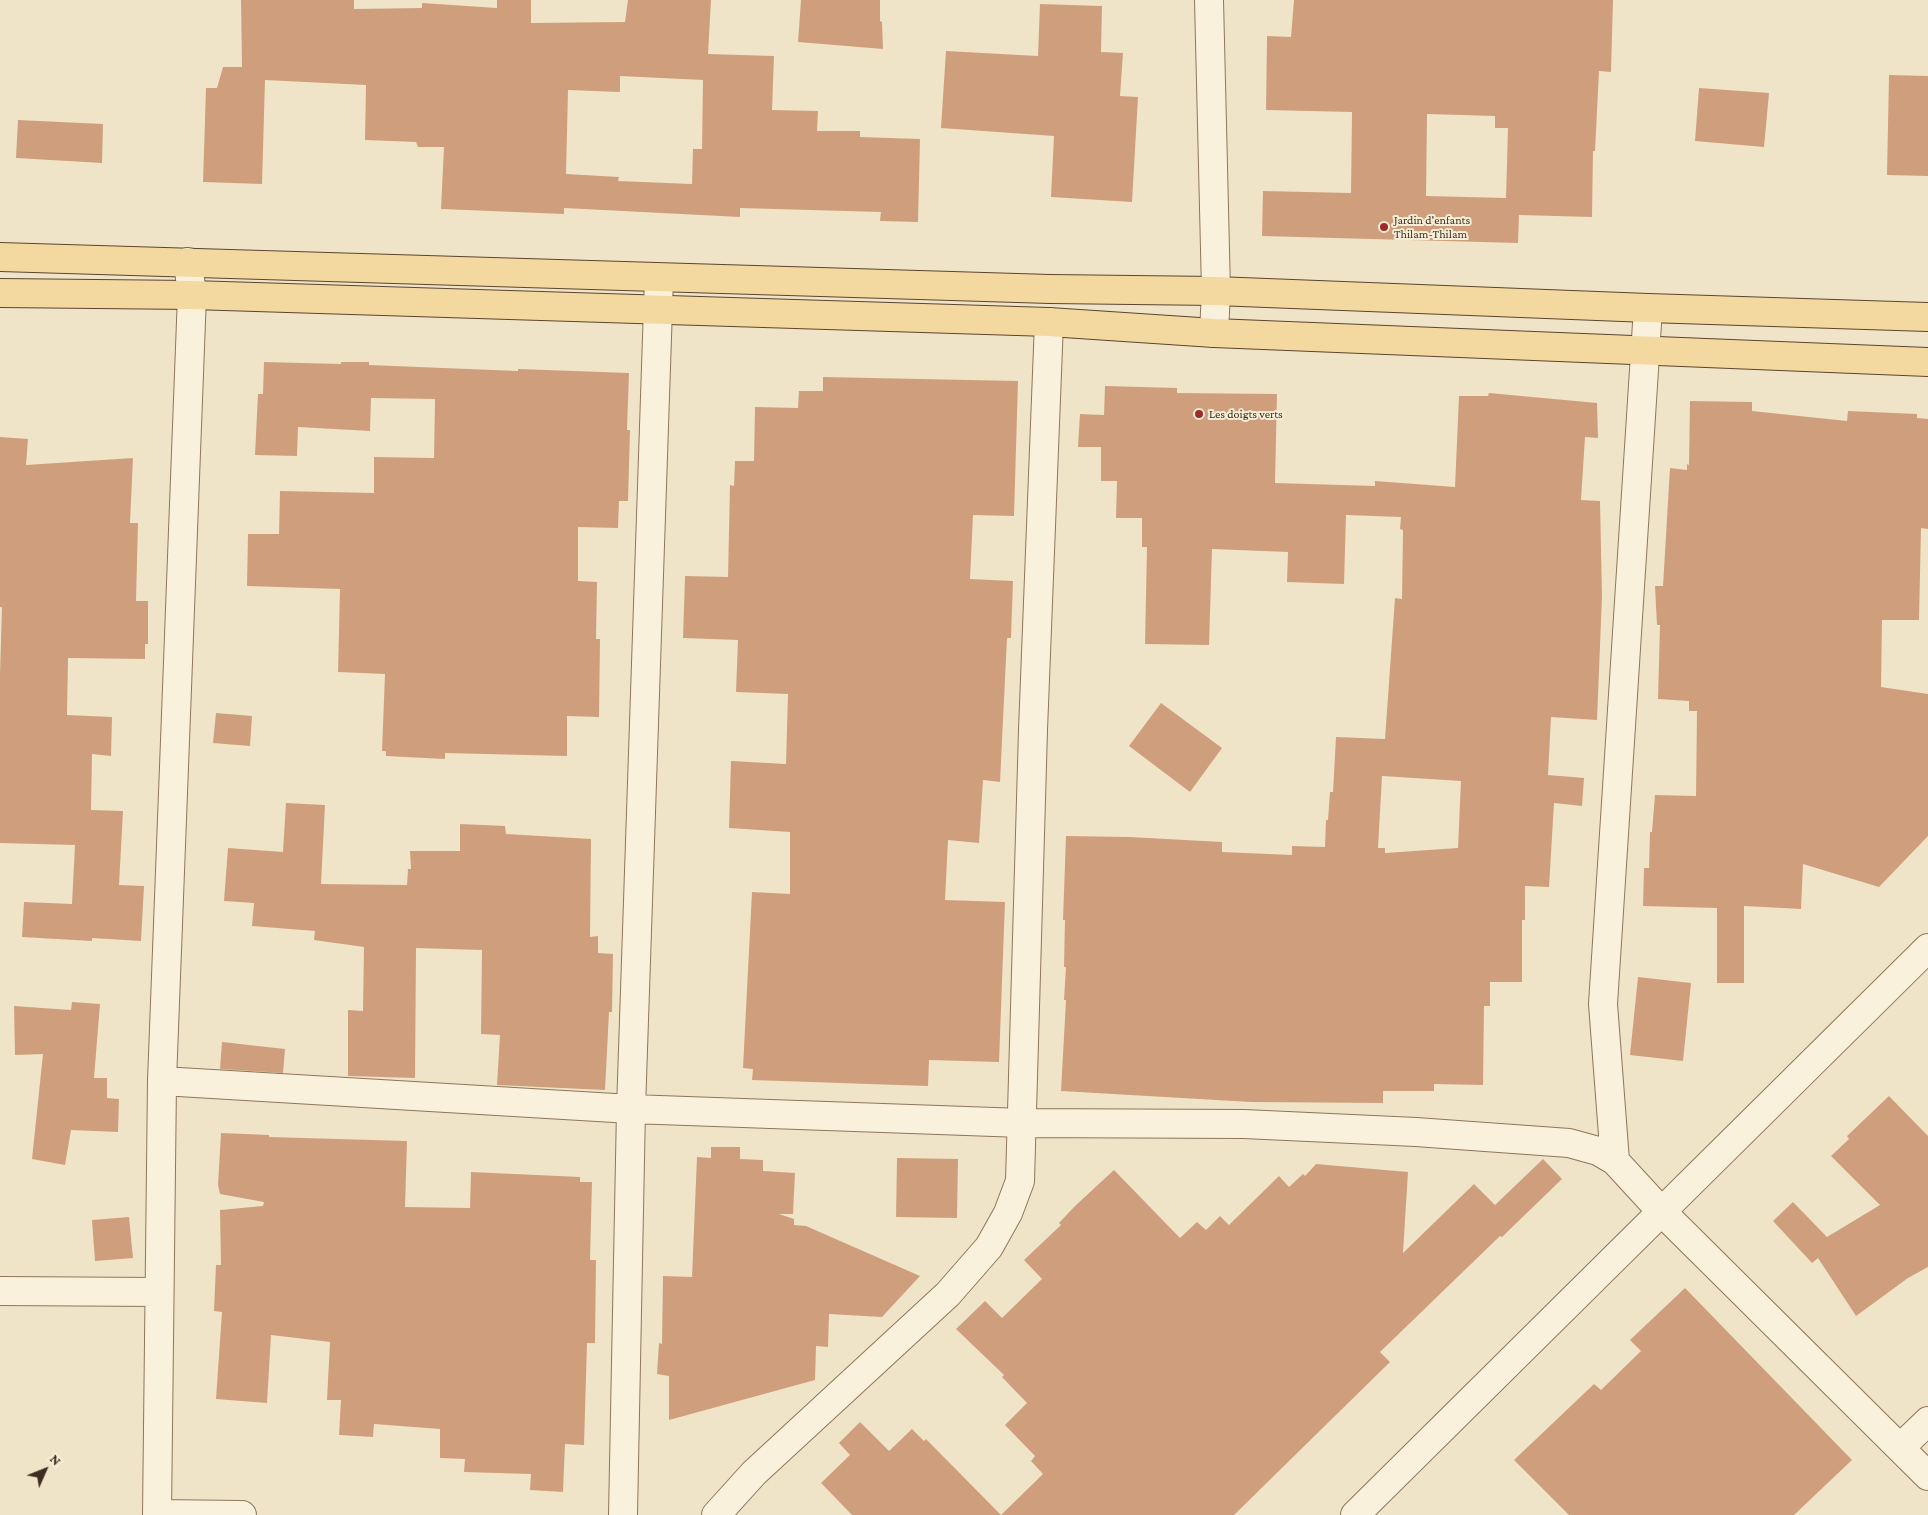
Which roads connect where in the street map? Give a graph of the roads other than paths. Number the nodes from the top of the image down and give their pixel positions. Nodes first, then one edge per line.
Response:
1 (1209, 0) edge
2 (0, 257) edge
3 (188, 262) junction
4 (659, 278) junction
5 (1216, 291) junction
6 (0, 293) edge
7 (192, 296) junction
8 (1648, 308) junction
9 (657, 309) junction
10 (1928, 316) edge
11 (1049, 322) junction
12 (1214, 333) junction
13 (1646, 352) junction
14 (1928, 362) edge
15 (1928, 948) edge
16 (162, 1081) junction
17 (631, 1109) junction
18 (1022, 1122) junction
19 (1615, 1161) junction
20 (1661, 1211) junction
21 (0, 1290) edge
22 (159, 1292) junction
23 (1928, 1420) edge
24 (1901, 1447) junction
25 (1928, 1476) edge
26 (157, 1514) edge
27 (242, 1515) edge
28 (623, 1515) edge
29 (716, 1515) edge
30 (1354, 1515) edge

1 - 5 street
2 - 3 main road
3 - 4 main road
3 - 7 street
4 - 5 main road
4 - 9 street
5 - 8 main road
5 - 12 street
6 - 7 main road
7 - 9 main road
7 - 16 street
8 - 10 main road
8 - 13 street
9 - 11 main road
9 - 17 street
11 - 12 main road
11 - 18 street
12 - 13 main road
13 - 14 main road
13 - 19 street
15 - 20 street
16 - 17 street
16 - 22 street
17 - 18 street
17 - 28 street
18 - 19 street
18 - 29 street
19 - 20 street
20 - 24 street
20 - 30 street
21 - 22 street
22 - 26 street
23 - 24 street
24 - 25 street
26 - 27 street

